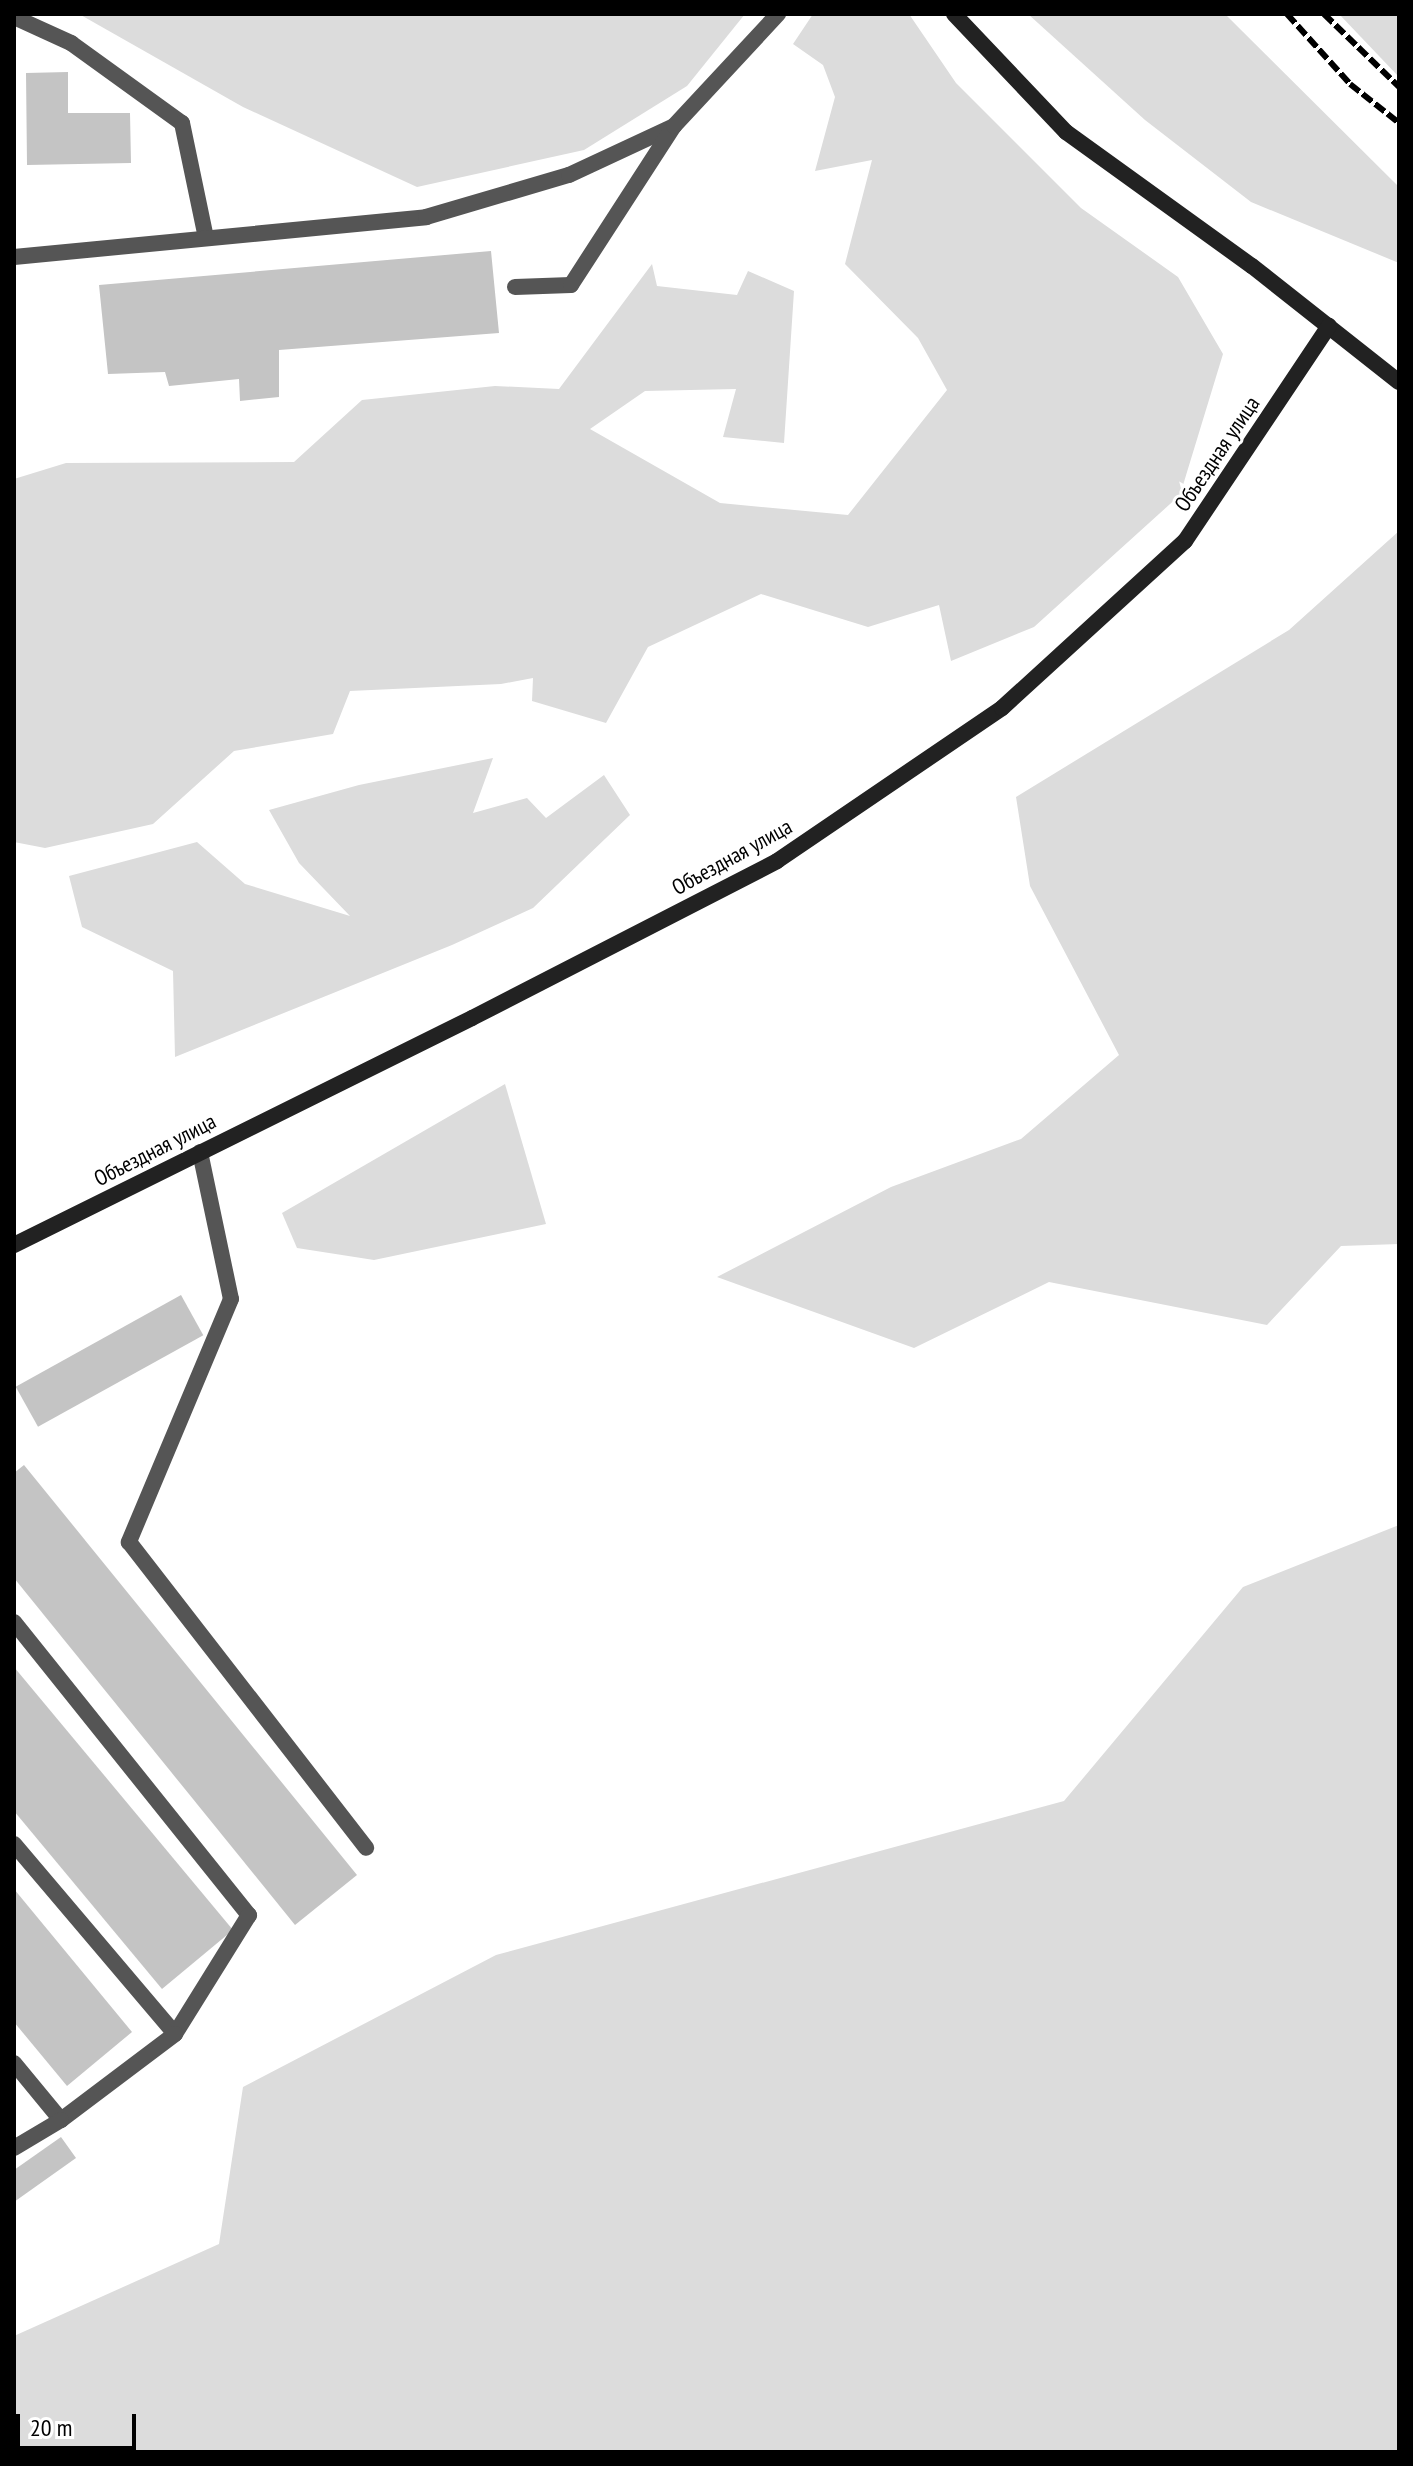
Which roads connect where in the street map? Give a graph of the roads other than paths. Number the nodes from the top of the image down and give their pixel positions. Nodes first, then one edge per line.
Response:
1 (778, 14) edge
2 (954, 14) edge
3 (14, 17) edge
4 (674, 126) junction
5 (206, 238) junction
6 (14, 257) edge
7 (515, 287) dead end
8 (1329, 326) junction
9 (1399, 382) edge
10 (200, 1152) junction
11 (14, 1245) edge
12 (14, 1622) edge
13 (14, 1844) edge
14 (366, 1848) dead end
15 (175, 2034) junction
16 (14, 2063) edge
17 (61, 2120) junction
18 (14, 2148) edge

1 - 4 lane
2 - 8 main road
3 - 5 lane
4 - 5 lane
4 - 7 lane
5 - 6 lane
8 - 9 main road
8 - 10 main road, Объездная улица
10 - 11 main road, Объездная улица
10 - 14 lane
12 - 15 lane
13 - 15 lane
15 - 17 lane
16 - 17 lane
17 - 18 lane

